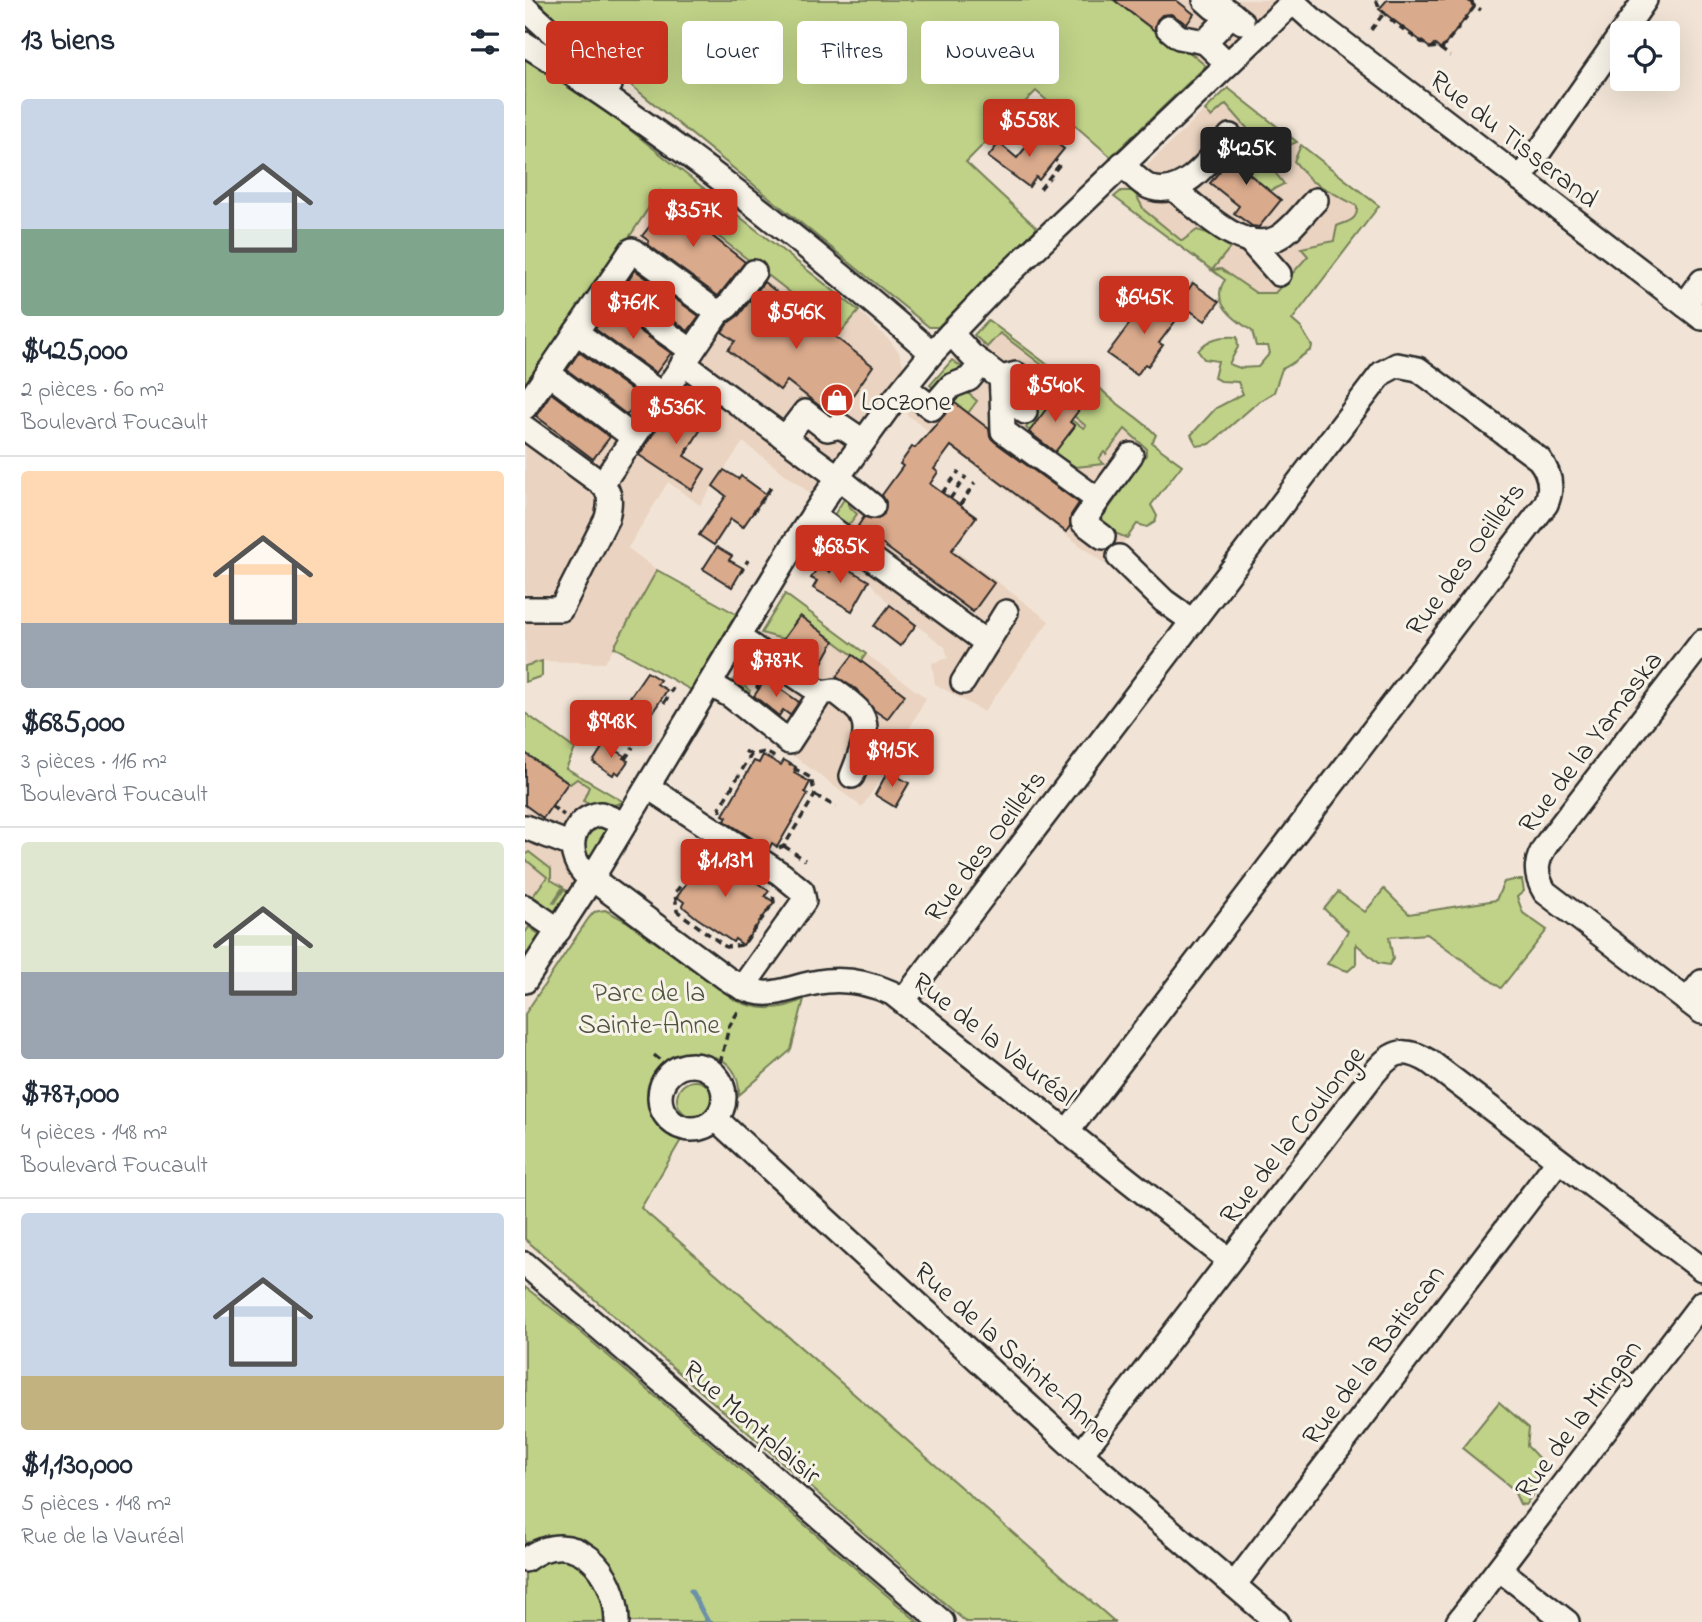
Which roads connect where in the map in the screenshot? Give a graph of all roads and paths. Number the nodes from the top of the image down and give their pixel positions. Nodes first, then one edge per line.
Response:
1 (1205, 0) edge
2 (1376, 0) edge
3 (1472, 0) edge
4 (1645, 0) edge
5 (1294, 1) edge
6 (1475, 6) junction
7 (525, 8) edge
8 (1481, 10) dead end
9 (1384, 13) junction
10 (1232, 14) junction
11 (1168, 28) dead end
12 (1371, 30) dead end
13 (1259, 34) junction
14 (1205, 42) junction
15 (525, 44) edge
16 (1441, 50) junction
17 (1450, 56) dead end
18 (1228, 64) junction
19 (1230, 136) dead end
20 (680, 149) junction
21 (1055, 160) dead end
22 (1122, 164) junction
23 (1520, 179) junction
24 (1040, 188) dead end
25 (1173, 188) junction
26 (1316, 200) dead end
27 (1249, 240) junction
28 (754, 272) dead end
29 (1279, 274) dead end
30 (1702, 281) edge
31 (605, 289) junction
32 (1132, 295) dead end
33 (1693, 311) edge
34 (718, 313) junction
35 (1138, 321) dead end
36 (576, 331) junction
37 (951, 333) junction
38 (932, 353) junction
39 (687, 357) junction
40 (982, 363) junction
41 (548, 373) junction
42 (905, 387) junction
43 (661, 395) junction
44 (1045, 395) dead end
45 (997, 403) junction
46 (525, 407) edge
47 (1025, 412) dead end
48 (525, 428) edge
49 (633, 437) junction
50 (785, 438) junction
51 (863, 441) junction
52 (693, 442) dead end
53 (686, 453) dead end
54 (1131, 455) dead end
55 (959, 471) dead end
56 (966, 476) dead end
57 (838, 477) junction
58 (975, 483) dead end
59 (602, 484) junction
60 (772, 486) dead end
61 (943, 493) dead end
62 (950, 499) dead end
63 (1098, 500) junction
64 (960, 505) dead end
65 (873, 506) dead end
66 (753, 513) dead end
67 (813, 515) junction
68 (835, 531) junction
69 (1103, 537) dead end
70 (1119, 557) dead end
71 (748, 560) dead end
72 (815, 571) dead end
73 (740, 574) dead end
74 (525, 609) edge
75 (1006, 612) dead end
76 (1192, 621) junction
77 (738, 637) junction
78 (1702, 642) edge
79 (987, 643) junction
80 (765, 674) dead end
81 (963, 682) dead end
82 (710, 684) junction
83 (673, 688) dead end
84 (759, 689) dead end
85 (821, 693) junction
86 (664, 703) dead end
87 (633, 747) dead end
88 (745, 751) dead end
89 (751, 755) junction
90 (625, 759) dead end
91 (771, 759) dead end
92 (795, 769) dead end
93 (852, 776) dead end
94 (648, 787) junction
95 (815, 795) junction
96 (720, 807) junction
97 (836, 807) dead end
98 (726, 810) dead end
99 (722, 815) dead end
100 (795, 815) dead end
101 (801, 818) junction
102 (625, 824) junction
103 (790, 824) dead end
104 (525, 827) edge
105 (795, 828) junction
106 (780, 841) dead end
107 (572, 845) junction
108 (785, 846) junction
109 (721, 848) dead end
110 (775, 849) dead end
111 (702, 854) junction
112 (805, 860) dead end
113 (687, 871) junction
114 (592, 878) junction
115 (773, 893) dead end
116 (525, 907) edge
117 (686, 909) dead end
118 (683, 915) junction
119 (702, 921) dead end
120 (698, 927) junction
121 (711, 928) dead end
122 (559, 930) junction
123 (707, 933) junction
124 (727, 938) dead end
125 (722, 944) junction
126 (525, 981) edge
127 (1702, 982) edge
128 (742, 996) junction
129 (903, 1002) junction
130 (1695, 1007) edge
131 (655, 1055) dead end
132 (720, 1063) dead end
133 (666, 1065) dead end
134 (716, 1119) dead end
135 (1066, 1132) junction
136 (1558, 1161) junction
137 (1229, 1260) junction
138 (525, 1264) edge
139 (1702, 1269) edge
140 (1702, 1303) edge
141 (1081, 1454) junction
142 (525, 1560) edge
143 (1499, 1569) junction
144 (1234, 1585) junction
145 (617, 1622) edge
146 (942, 1622) edge
147 (1277, 1622) edge
148 (1458, 1622) edge
149 (1567, 1622) edge

1 - 10 street
2 - 9 path
3 - 6 path
4 - 23 street
5 - 13 street
5 - 23 street, Rue du Tisserand
6 - 8 path
6 - 16 path
7 - 20 street
9 - 12 path
9 - 16 path
10 - 13 street
10 - 14 street
11 - 14 street
13 - 18 street
14 - 18 street
15 - 20 street
16 - 17 path
18 - 22 street
19 - 25 street
20 - 38 street
21 - 24 path
22 - 25 street
22 - 37 street
23 - 33 street, Rue du Tisserand
25 - 27 street
26 - 27 street
27 - 29 street
28 - 34 street
30 - 33 street
31 - 34 street
31 - 36 street
31 - 39 street
32 - 35 path
34 - 39 street
36 - 41 street
36 - 43 street
37 - 38 street
37 - 40 street
38 - 42 street
39 - 43 street
39 - 50 street
40 - 42 street
40 - 45 street
41 - 46 street
41 - 49 street
42 - 51 street
43 - 49 street
44 - 45 street
45 - 47 street
45 - 63 street
48 - 59 street
49 - 59 street
50 - 51 street
50 - 57 street
51 - 57 street
52 - 53 path
54 - 63 street
55 - 61 path
56 - 62 path
57 - 65 street
57 - 67 street
58 - 64 path
59 - 74 street
60 - 66 path
63 - 69 street
67 - 68 street
67 - 77 street
68 - 72 path
68 - 79 street
70 - 76 street
71 - 73 path
75 - 79 street
76 - 129 street, Rue des Oeillets
76 - 135 street, Rue des Oeillets
77 - 82 street
77 - 85 street
78 - 130 street, Rue de la Yamaska
79 - 81 street
80 - 84 path
82 - 85 street
82 - 94 street
83 - 86 path
85 - 93 street
87 - 90 path
88 - 89 path
89 - 91 path
89 - 96 path
92 - 95 path
94 - 102 street
94 - 128 street
95 - 97 path
95 - 101 path
96 - 98 path
96 - 99 path
100 - 101 path
101 - 105 path
102 - 107 street
102 - 114 street
103 - 105 path
104 - 107 street
105 - 108 path
106 - 108 path
107 - 114 street, Rue de la Vauréal
108 - 110 path
108 - 112 path
109 - 111 path
111 - 113 path
111 - 113 path
113 - 118 path
114 - 122 street
114 - 128 street, Rue de la Vauréal
115 - 125 path
116 - 122 street
117 - 118 path
118 - 120 path
119 - 120 path
120 - 123 path
121 - 123 path
122 - 126 street
123 - 125 path
124 - 125 path
127 - 130 street
128 - 129 street, Rue de la Vauréal
128 - 132 path
129 - 135 street, Rue de la Vauréal
131 - 133 path
134 - 141 street, Rue de la Sainte-Anne
135 - 137 street, Rue de la Vauréal
136 - 137 street, Rue de la Coulonge
136 - 139 street, Rue de la Coulonge
136 - 144 street, Rue de la Batiscan
137 - 141 street, Rue de la Coulonge
138 - 146 street, Rue Montplaisir
140 - 143 street, Rue de la Mingan
141 - 144 street, Rue de la Sainte-Anne
142 - 145 street
143 - 148 street
143 - 149 street
144 - 147 street, Rue de la Sainte-Anne

